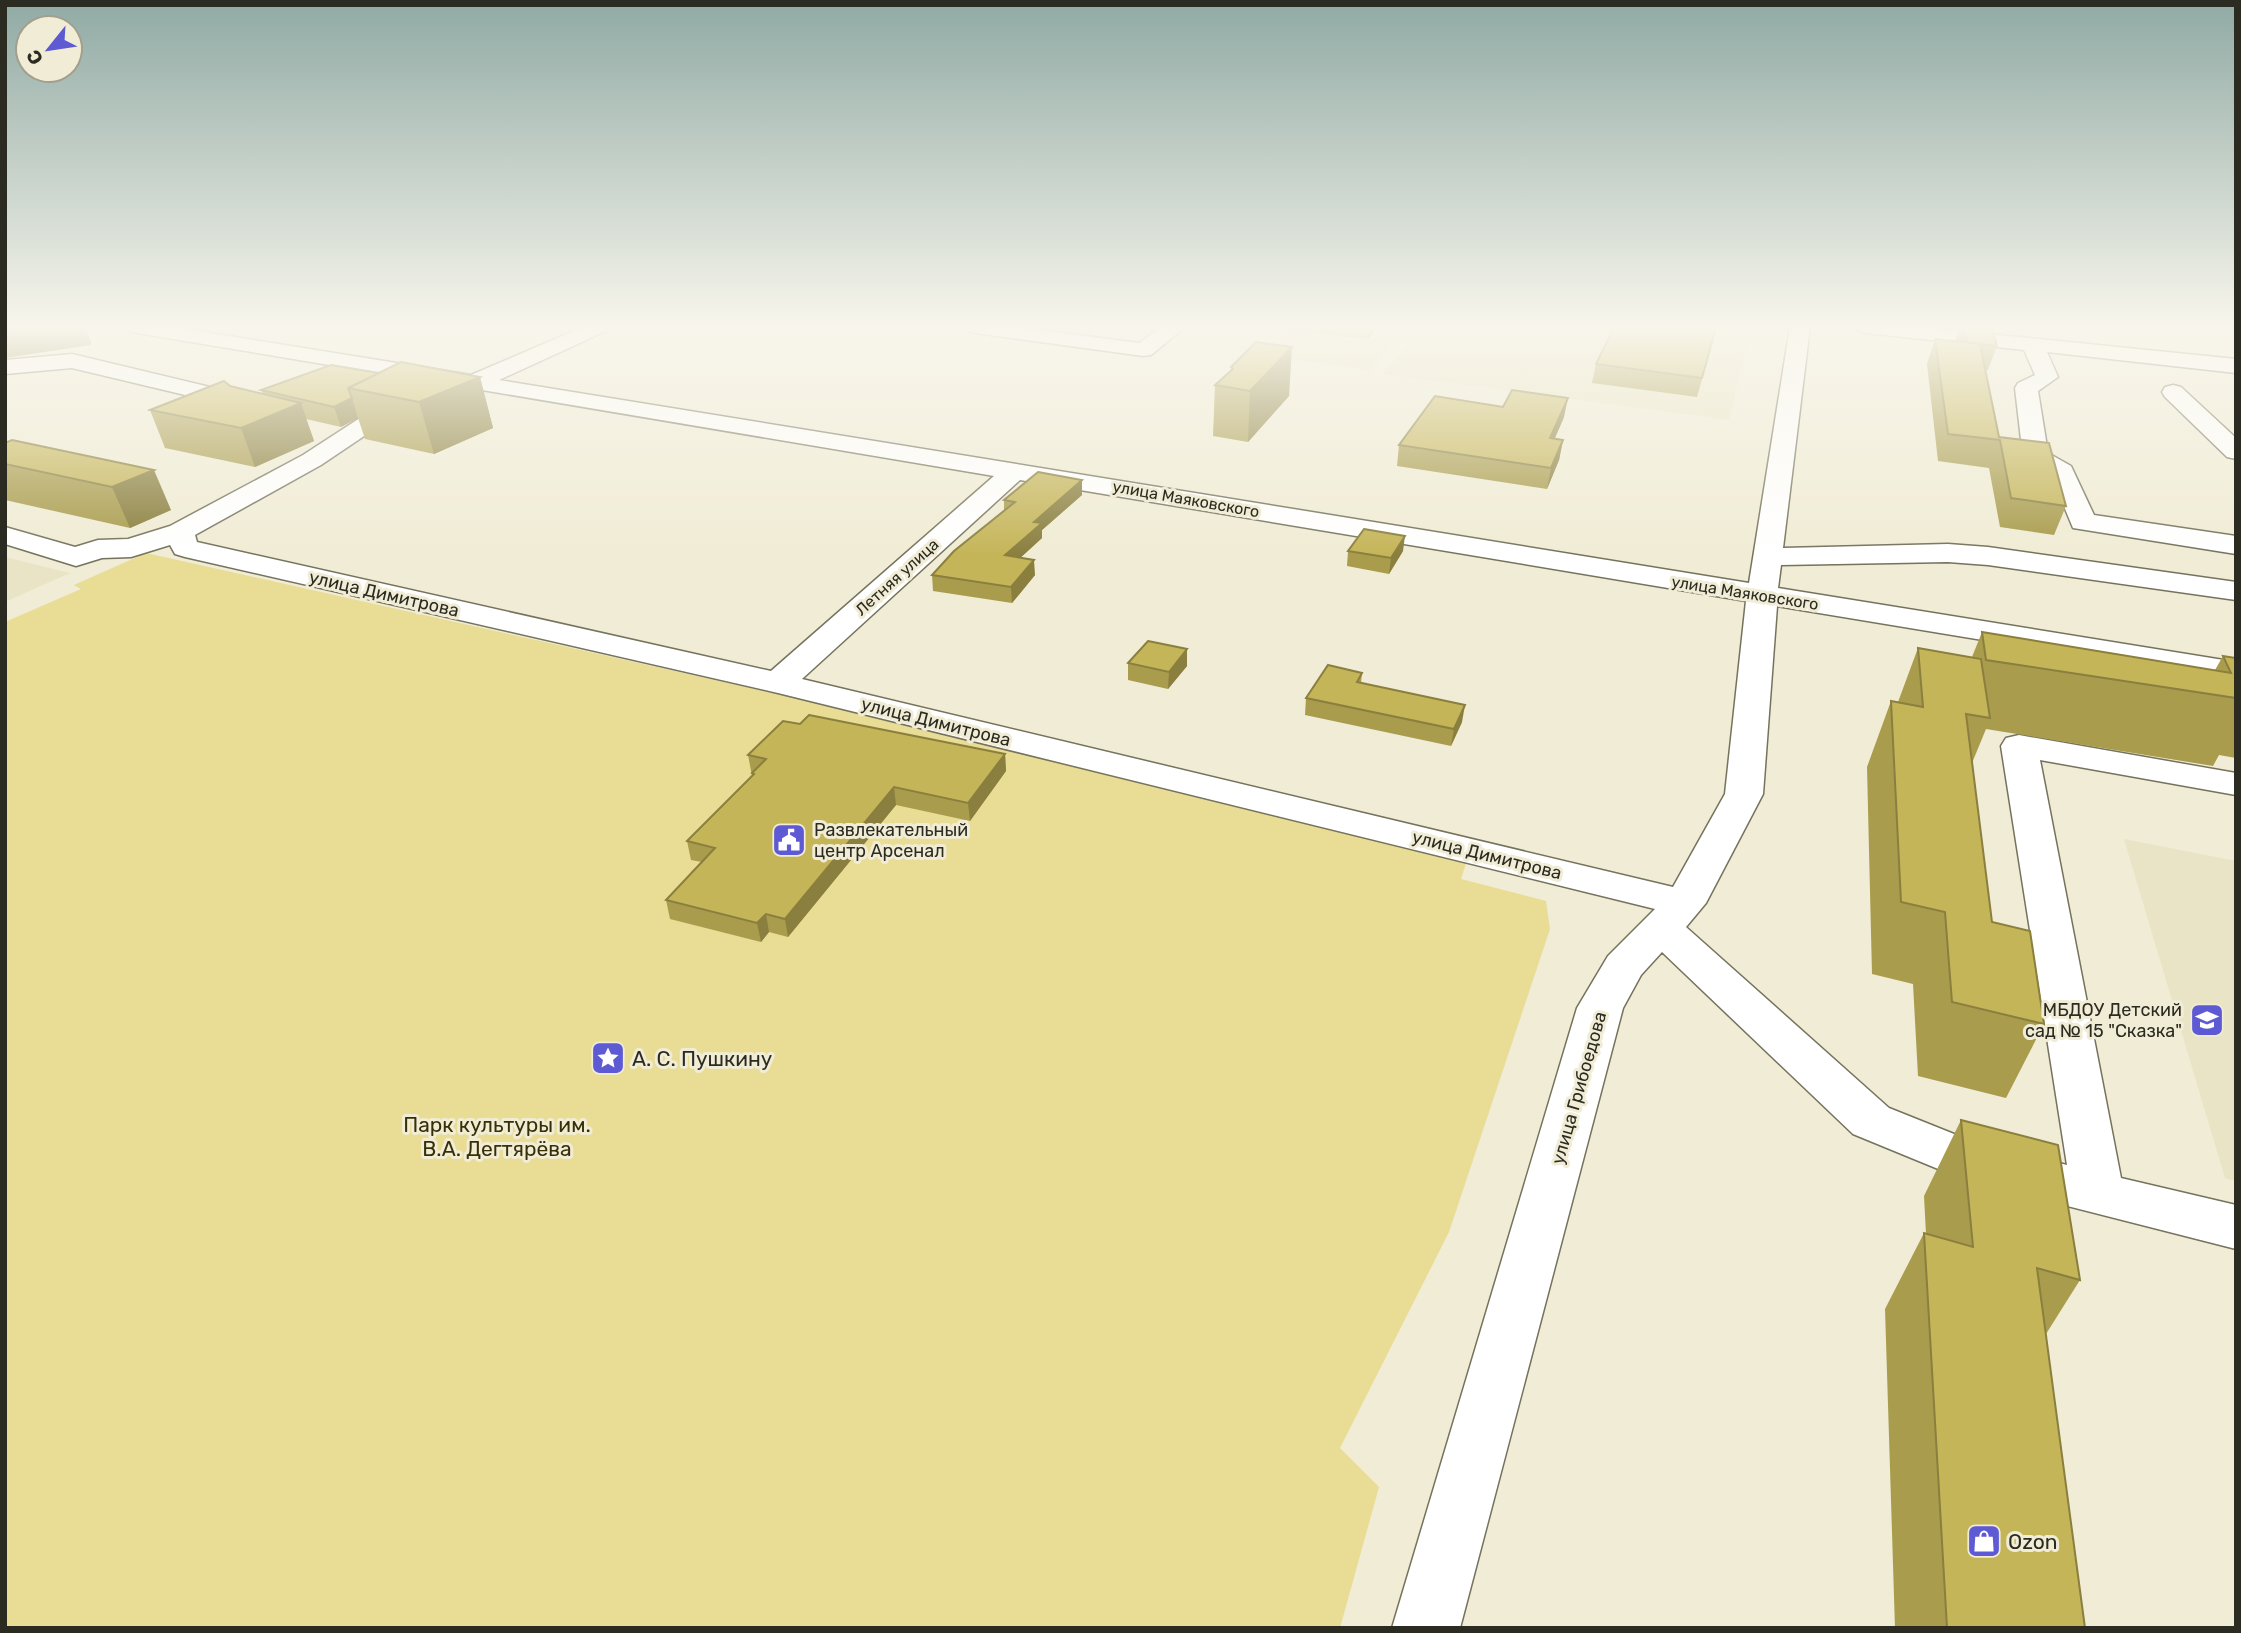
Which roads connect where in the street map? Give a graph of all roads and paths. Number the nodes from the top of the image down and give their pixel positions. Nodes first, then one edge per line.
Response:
1 (249, 403) edge
2 (409, 403) edge
3 (600, 403) edge
4 (1789, 403) edge
5 (2028, 403) edge
6 (2185, 403) edge
7 (265, 419) edge
8 (318, 432) dead end
9 (344, 438) junction
10 (2236, 451) edge
11 (1016, 470) junction
12 (5, 535) edge
13 (182, 540) junction
14 (2236, 545) edge
15 (1763, 586) junction
16 (2236, 591) edge
17 (2236, 672) edge
18 (778, 684) junction
19 (2236, 696) edge
20 (2236, 784) edge
21 (1673, 915) junction
22 (2098, 1193) junction
23 (2236, 1227) edge
24 (1426, 1628) edge

1 - 7 street
2 - 9 street
3 - 11 street, улица Маяковского
4 - 15 street, улица Грибоедова
5 - 14 street
6 - 10 street
8 - 9 street
9 - 13 street
11 - 15 street, улица Маяковского
11 - 18 street, Летняя улица
12 - 13 street
13 - 18 street, улица Димитрова
15 - 16 street
15 - 17 street, улица Маяковского
15 - 19 street, улица Маяковского
15 - 21 street, улица Грибоедова
18 - 21 street, улица Димитрова
20 - 22 street
21 - 22 street
21 - 24 street, улица Грибоедова
22 - 23 street

